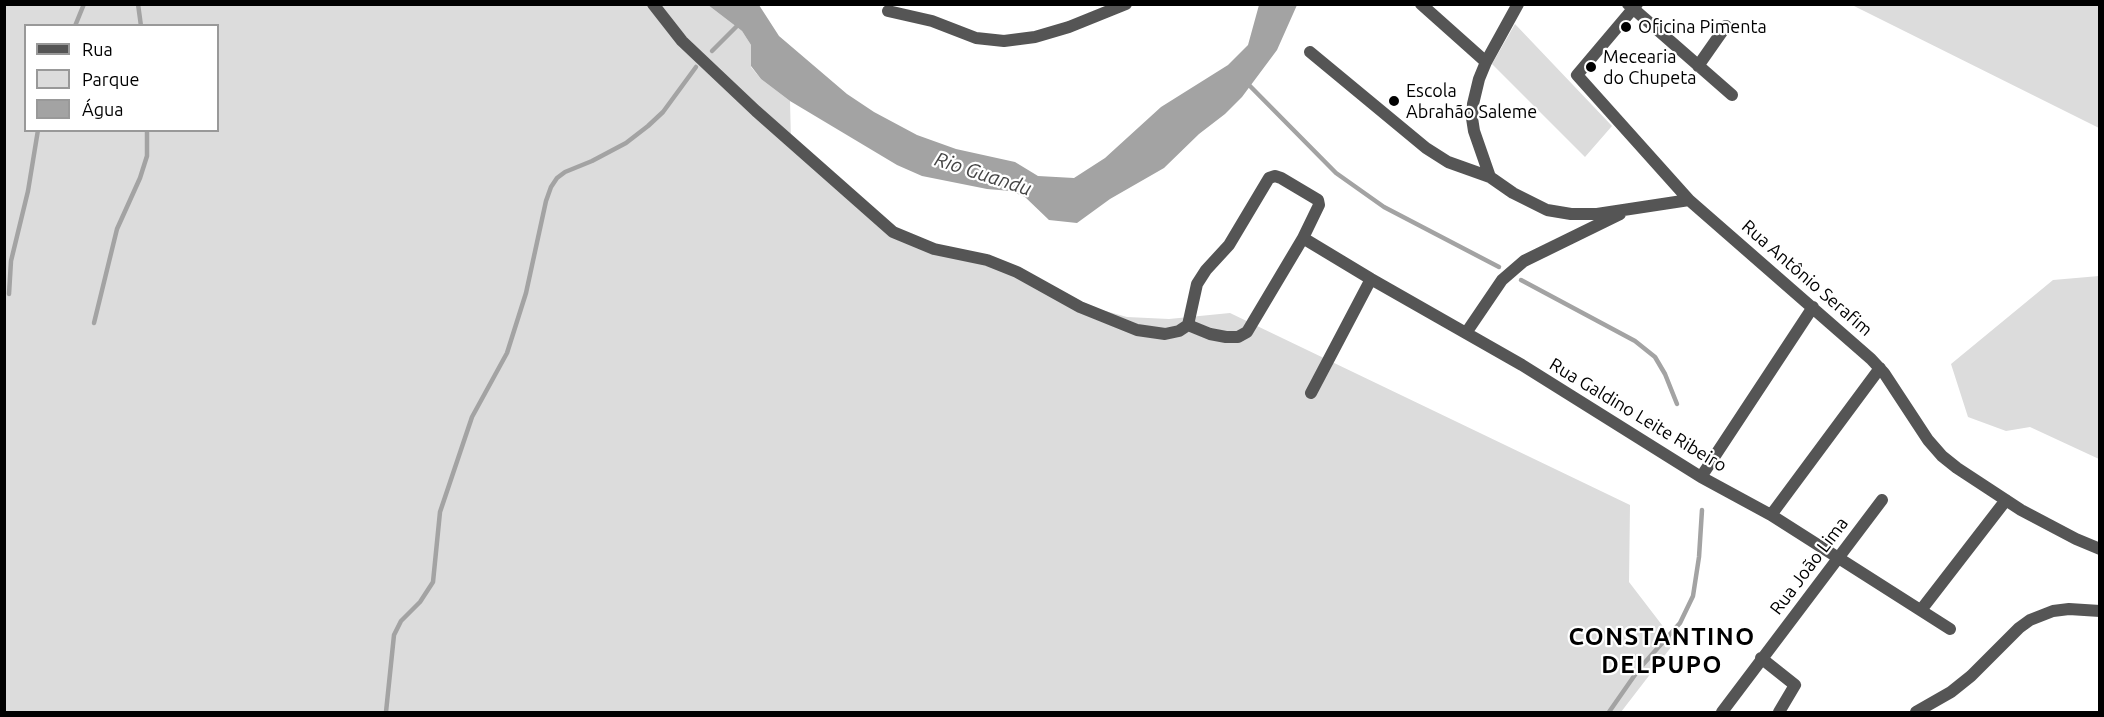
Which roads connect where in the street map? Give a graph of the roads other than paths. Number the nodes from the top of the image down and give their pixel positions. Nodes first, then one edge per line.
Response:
1 (653, 4) edge
2 (1126, 4) edge
3 (1421, 4) edge
4 (1518, 4) edge
5 (1633, 6) edge
6 (888, 11) dead end
7 (1726, 26) dead end
8 (1310, 52) dead end
9 (1486, 62) junction
10 (1698, 66) junction
11 (1732, 95) dead end
12 (1490, 177) junction
13 (1689, 200) junction
14 (1629, 210) junction
15 (1303, 238) junction
16 (1371, 279) junction
17 (1813, 307) junction
18 (1188, 326) junction
19 (1466, 333) junction
20 (1880, 368) junction
21 (1311, 393) dead end
22 (1701, 477) junction
23 (1882, 500) dead end
24 (2006, 500) junction
25 (1771, 515) junction
26 (2100, 549) edge
27 (1839, 557) junction
28 (1922, 610) junction
29 (2100, 611) edge
30 (1950, 629) dead end
31 (1761, 658) junction
32 (1722, 712) edge
33 (1779, 712) edge
34 (1916, 712) edge

1 - 18 street
2 - 6 street
3 - 9 street
4 - 9 street
5 - 10 street
5 - 13 street, Rua Antônio Serafim
7 - 10 street
8 - 12 street
9 - 12 street
10 - 11 street
12 - 14 street
13 - 14 street
13 - 17 street, Rua Antônio Serafim
14 - 19 street
15 - 16 street, Rua Galdino Leite Ribeiro
15 - 18 street
15 - 18 street
16 - 19 street, Rua Galdino Leite Ribeiro
16 - 21 street
17 - 20 street, Rua Antônio Serafim
17 - 22 street
19 - 22 street, Rua Galdino Leite Ribeiro
20 - 24 street, Rua Antônio Serafim
20 - 25 street
22 - 25 street, Rua Galdino Leite Ribeiro
23 - 27 street, Rua João Lima
24 - 26 street, Rua Antônio Serafim
24 - 28 street
25 - 27 street, Rua Galdino Leite Ribeiro
27 - 28 street, Rua Galdino Leite Ribeiro
27 - 31 street, Rua João Lima
28 - 30 street, Rua Galdino Leite Ribeiro
29 - 34 street
31 - 32 street, Rua João Lima
31 - 33 street

